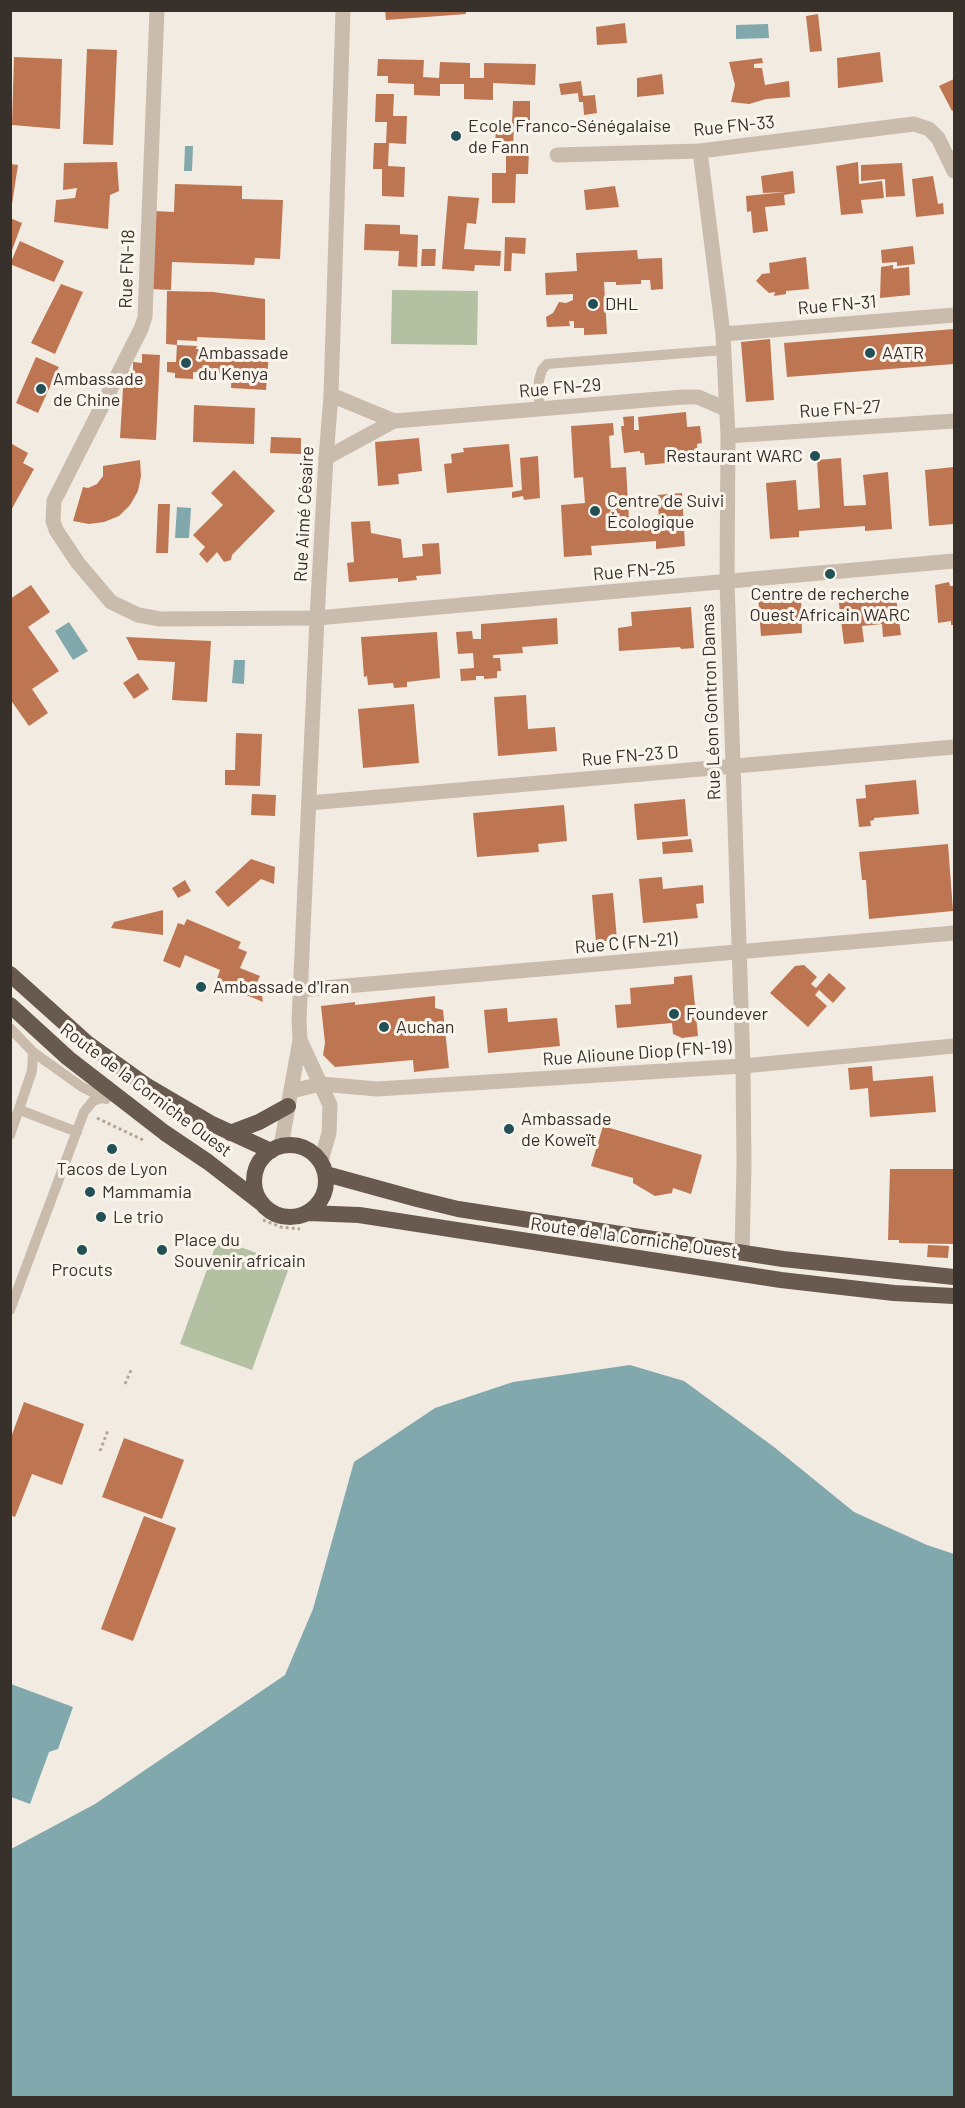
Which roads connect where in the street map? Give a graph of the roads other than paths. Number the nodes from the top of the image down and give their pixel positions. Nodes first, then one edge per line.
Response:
1 (157, 10) edge
2 (343, 10) edge
3 (700, 151) junction
4 (557, 155) dead end
5 (954, 171) edge
6 (954, 315) edge
7 (723, 334) junction
8 (724, 350) junction
9 (331, 395) junction
10 (539, 409) junction
11 (726, 409) junction
12 (394, 421) junction
13 (954, 421) edge
14 (728, 436) junction
15 (326, 458) junction
16 (954, 561) edge
17 (727, 582) junction
18 (317, 618) junction
19 (954, 747) edge
20 (733, 767) junction
21 (309, 803) junction
22 (954, 933) edge
23 (740, 952) junction
24 (10, 974) edge
25 (300, 990) junction
26 (10, 1005) edge
27 (10, 1028) edge
28 (300, 1040) junction
29 (954, 1046) edge
30 (33, 1052) junction
31 (743, 1066) junction
32 (321, 1084) junction
33 (102, 1098) junction
34 (290, 1099) junction
35 (126, 1104) junction
36 (20, 1110) junction
37 (76, 1132) junction
38 (230, 1133) junction
39 (10, 1135) edge
40 (276, 1148) junction
41 (323, 1167) junction
42 (261, 1203) junction
43 (308, 1213) junction
44 (742, 1253) junction
45 (954, 1277) edge
46 (14, 1290) edge
47 (954, 1296) edge
48 (10, 1310) edge

1 - 18 street, Rue FN-18
2 - 9 street, Rue Aimé Césaire
3 - 4 street, Rue FN-33
3 - 5 street, Rue FN-33
3 - 7 street, Rue Léon Gontron Damas
6 - 7 street, Rue FN-31
7 - 8 street, Rue Léon Gontron Damas
8 - 10 lane
8 - 11 street, Rue Léon Gontron Damas
9 - 12 street
9 - 15 street, Rue Aimé Césaire
10 - 11 street, Rue FN-29
10 - 12 street, Rue FN-29
11 - 14 street, Rue Léon Gontron Damas
12 - 15 street
13 - 14 street, Rue FN-27
14 - 17 street, Rue Léon Gontron Damas
15 - 18 street, Rue Aimé Césaire
16 - 17 street, Rue FN-25
17 - 18 street, Rue FN-25
17 - 20 street, Rue Léon Gontron Damas
18 - 21 street, Rue Aimé Césaire
19 - 20 street, Rue FN-23 D
20 - 21 street, Rue FN-23 D
20 - 23 street, Rue Léon Gontron Damas
21 - 25 street, Rue Aimé Césaire
22 - 23 street, Rue C (FN-21)
23 - 25 street, Rue C (FN-21)
23 - 31 street, Rue Léon Gontron Damas
24 - 38 highway, Route de la Corniche Ouest
25 - 28 street, Rue Aimé Césaire
26 - 35 highway, Route de la Corniche Ouest
27 - 30 lane
28 - 32 street
28 - 34 street
29 - 31 street, Rue Alioune Diop (FN-19)
30 - 33 lane
30 - 36 lane
31 - 32 street, Rue Alioune Diop (FN-19)
31 - 44 street, Rue Léon Gontron Damas
32 - 34 street, Rue Alioune Diop (FN-19)
32 - 41 street
33 - 35 lane
33 - 37 lane
34 - 38 highway
34 - 40 street
35 - 42 highway, Route de la Corniche Ouest
36 - 37 lane
36 - 39 lane
37 - 46 lane
38 - 40 highway, Route de la Corniche Ouest
40 - 41 highway
40 - 42 highway
41 - 43 highway
41 - 44 highway, Route de la Corniche Ouest
42 - 43 highway
43 - 47 highway, Route de la Corniche Ouest
44 - 45 highway, Route de la Corniche Ouest
46 - 48 lane

